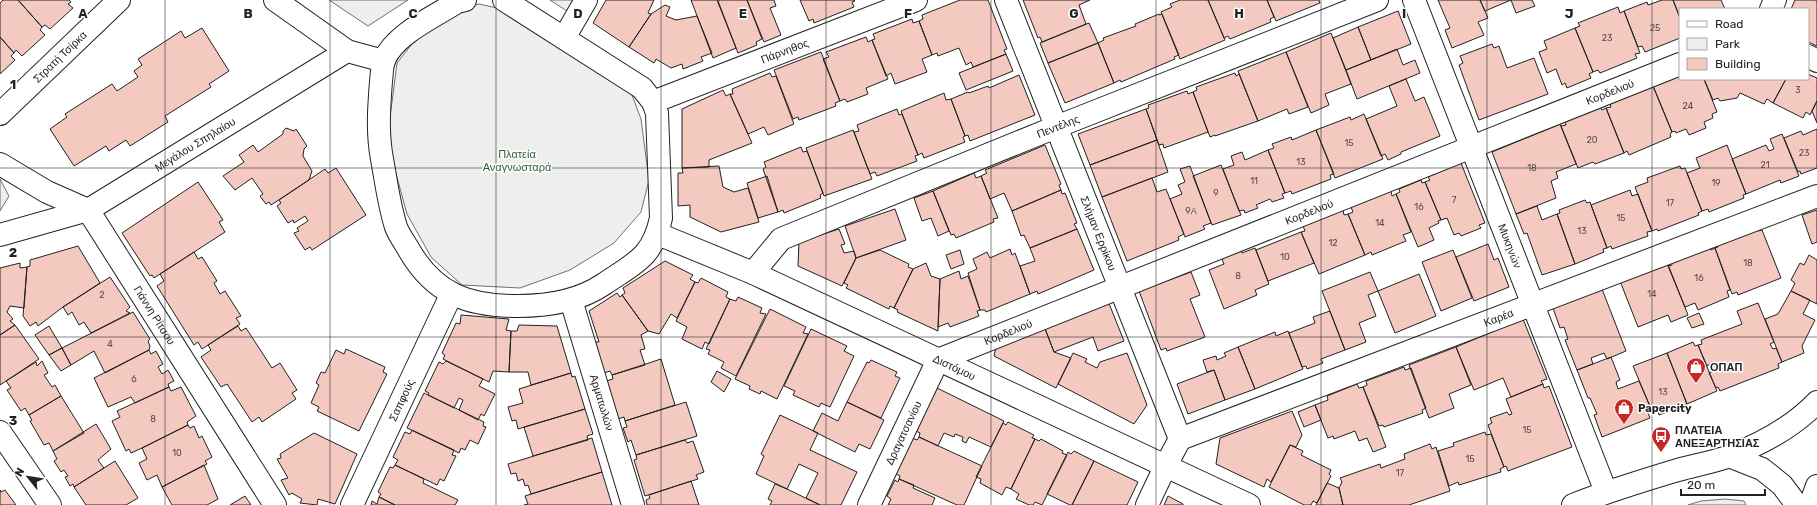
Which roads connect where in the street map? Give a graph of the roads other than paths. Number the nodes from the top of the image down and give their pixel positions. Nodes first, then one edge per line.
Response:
1 (119, 0) edge
2 (275, 0) edge
3 (465, 0) edge
4 (504, 0) edge
5 (586, 0) edge
6 (916, 0) edge
7 (1006, 0) edge
8 (1377, 0) edge
9 (1414, 0) edge
10 (564, 38) junction
11 (347, 51) junction
12 (384, 61) junction
13 (1679, 64) edge
14 (653, 102) junction
15 (0, 114) edge
16 (1056, 127) junction
17 (1471, 147) junction
18 (0, 164) edge
19 (1817, 196) edge
20 (88, 210) junction
21 (658, 234) junction
22 (0, 235) edge
23 (753, 273) junction
24 (1120, 288) junction
25 (451, 294) junction
26 (571, 300) junction
27 (1532, 304) junction
28 (938, 360) junction
29 (1817, 402) edge
30 (0, 432) edge
31 (1180, 439) junction
32 (1729, 456) junction
33 (1166, 465) junction
34 (1817, 486) edge
35 (1606, 492) junction
36 (50, 505) edge
37 (275, 505) edge
38 (352, 505) edge
39 (633, 505) edge
40 (869, 505) edge
41 (1146, 505) edge
42 (1249, 505) edge
43 (1573, 505) edge
44 (1797, 505) edge
45 (1810, 505) edge

1 - 15 street, Στρατή Τσίρκα
2 - 11 street
3 - 12 street
4 - 10 street
5 - 10 street
6 - 14 street, Πάρνηθος
7 - 16 street, Σλήμαν Ερρίκου
8 - 16 street, Πεντέλης
9 - 17 street, Μυκηνών
10 - 14 street
11 - 12 street
11 - 20 street, Μεγάλου Σπηλαίου
12 - 25 street
13 - 17 street, Κορδελιού
14 - 21 street
16 - 23 street, Πεντέλης
16 - 24 street, Σλήμαν Ερρίκου
17 - 24 street, Κορδελιού
17 - 27 street, Μυκηνών
18 - 20 street
19 - 27 street, Καρέα
20 - 22 street, Μεγάλου Σπηλαίου
20 - 37 street, Γιάννη Ρίτσου
21 - 23 street, Διστόμου
21 - 26 street
23 - 28 street, Διστόμου
24 - 28 street, Κορδελιού
24 - 31 street, Σλήμαν Ερρίκου
25 - 26 street
25 - 38 street, Σαπφούς
26 - 39 street, Αρματωλών
27 - 31 street, Καρέα
27 - 35 street, Μυκηνών
28 - 33 street, Διστόμου
28 - 40 street, Δραγατσανίου
29 - 32 street
30 - 36 street
31 - 33 street
32 - 35 street
32 - 44 street
33 - 41 street
33 - 42 street, Διστόμου
34 - 45 street
35 - 43 street

